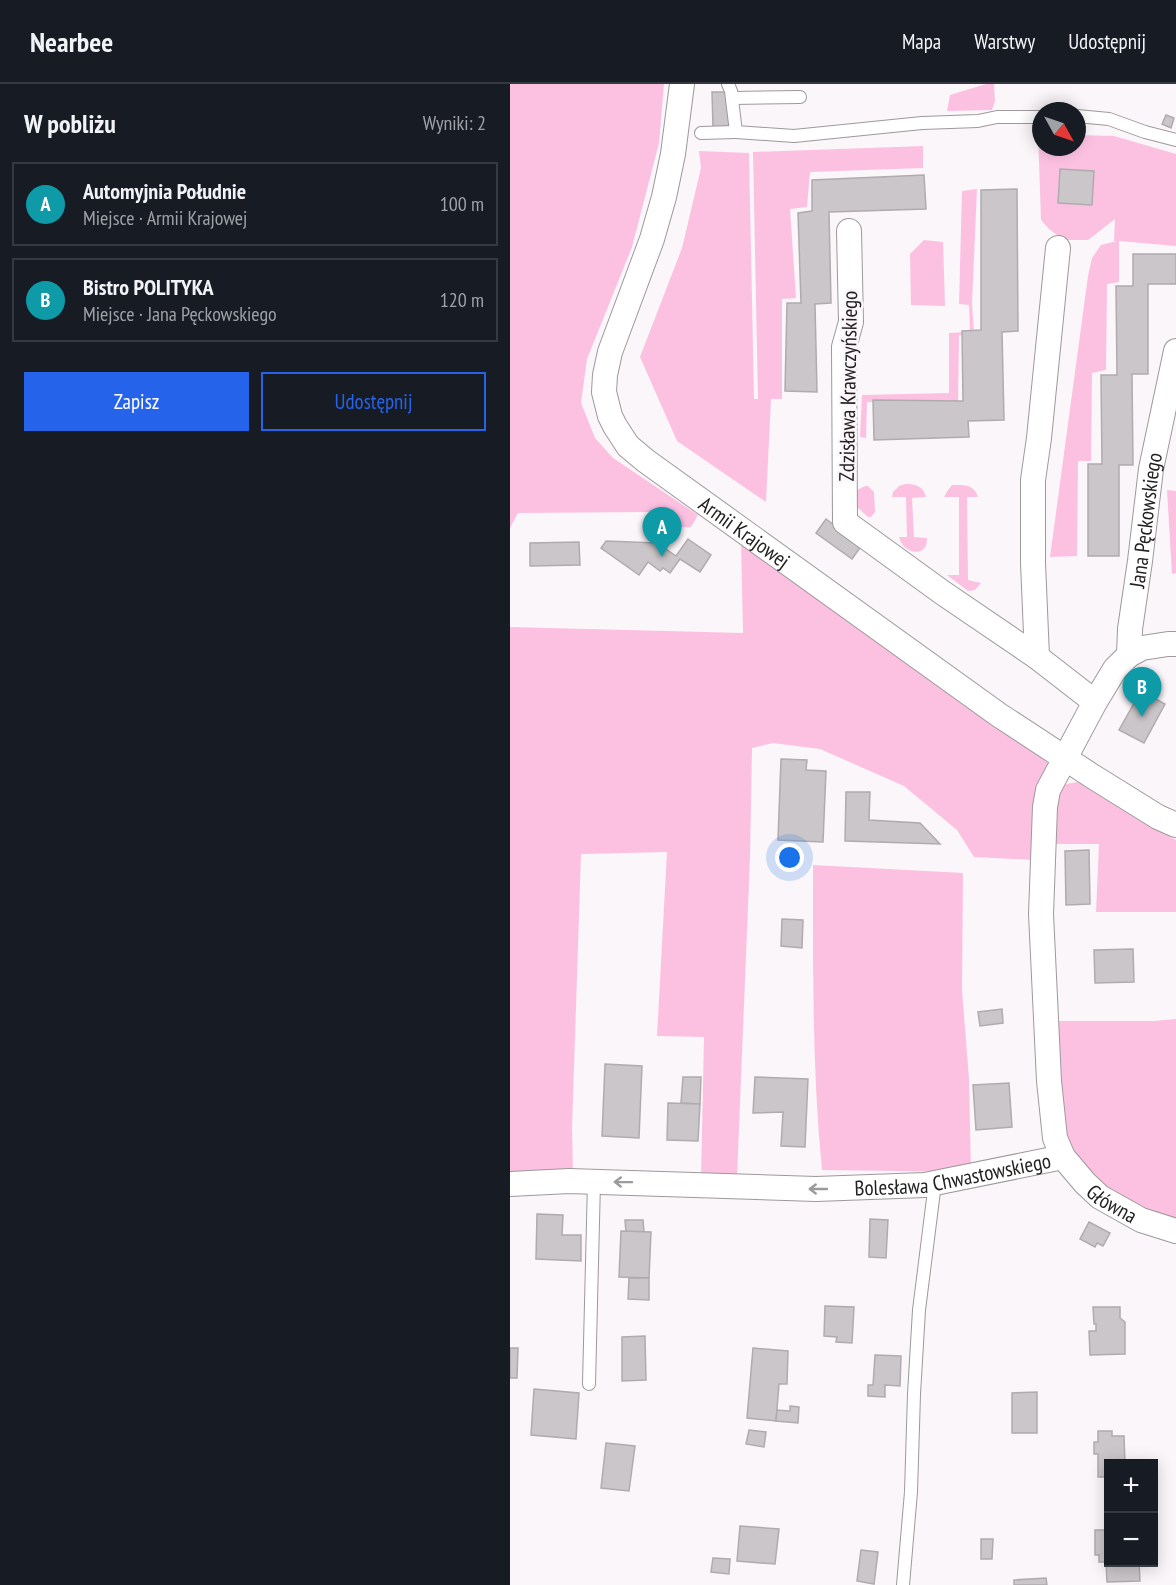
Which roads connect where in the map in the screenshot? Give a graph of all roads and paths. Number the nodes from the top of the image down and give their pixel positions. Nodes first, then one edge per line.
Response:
1 (682, 84) edge
2 (728, 84) edge
3 (800, 97) dead end
4 (732, 98) junction
5 (1032, 117) edge
6 (1086, 118) edge
7 (736, 132) junction
8 (701, 133) dead end
9 (1176, 140) edge
10 (849, 231) dead end
11 (1058, 248) dead end
12 (1176, 351) edge
13 (1176, 644) edge
14 (1129, 655) junction
15 (1037, 657) junction
16 (1095, 702) junction
17 (1065, 758) junction
18 (1176, 825) edge
19 (1063, 1157) junction
20 (594, 1182) junction
21 (935, 1183) junction
22 (510, 1184) edge
23 (1176, 1232) edge
24 (589, 1384) dead end
25 (903, 1585) edge

1 - 17 street, Armii Krajowej
2 - 4 lane
3 - 4 lane
4 - 7 lane
5 - 7 lane
6 - 9 lane
7 - 8 lane
10 - 15 street, Zdzisława Krawczyńskiego
11 - 15 street
12 - 14 street, Jana Pęckowskiego
13 - 14 street
14 - 16 street
15 - 16 street, Zdzisława Krawczyńskiego
16 - 17 street
17 - 18 street, Armii Krajowej
17 - 19 street, Bolesława Chwastowskiego
19 - 21 street, Bolesława Chwastowskiego
19 - 23 street, Główna
21 -> 20 street, Bolesława Chwastowskiego
20 - 22 street, Bolesława Chwastowskiego
20 - 24 lane
21 - 25 lane

